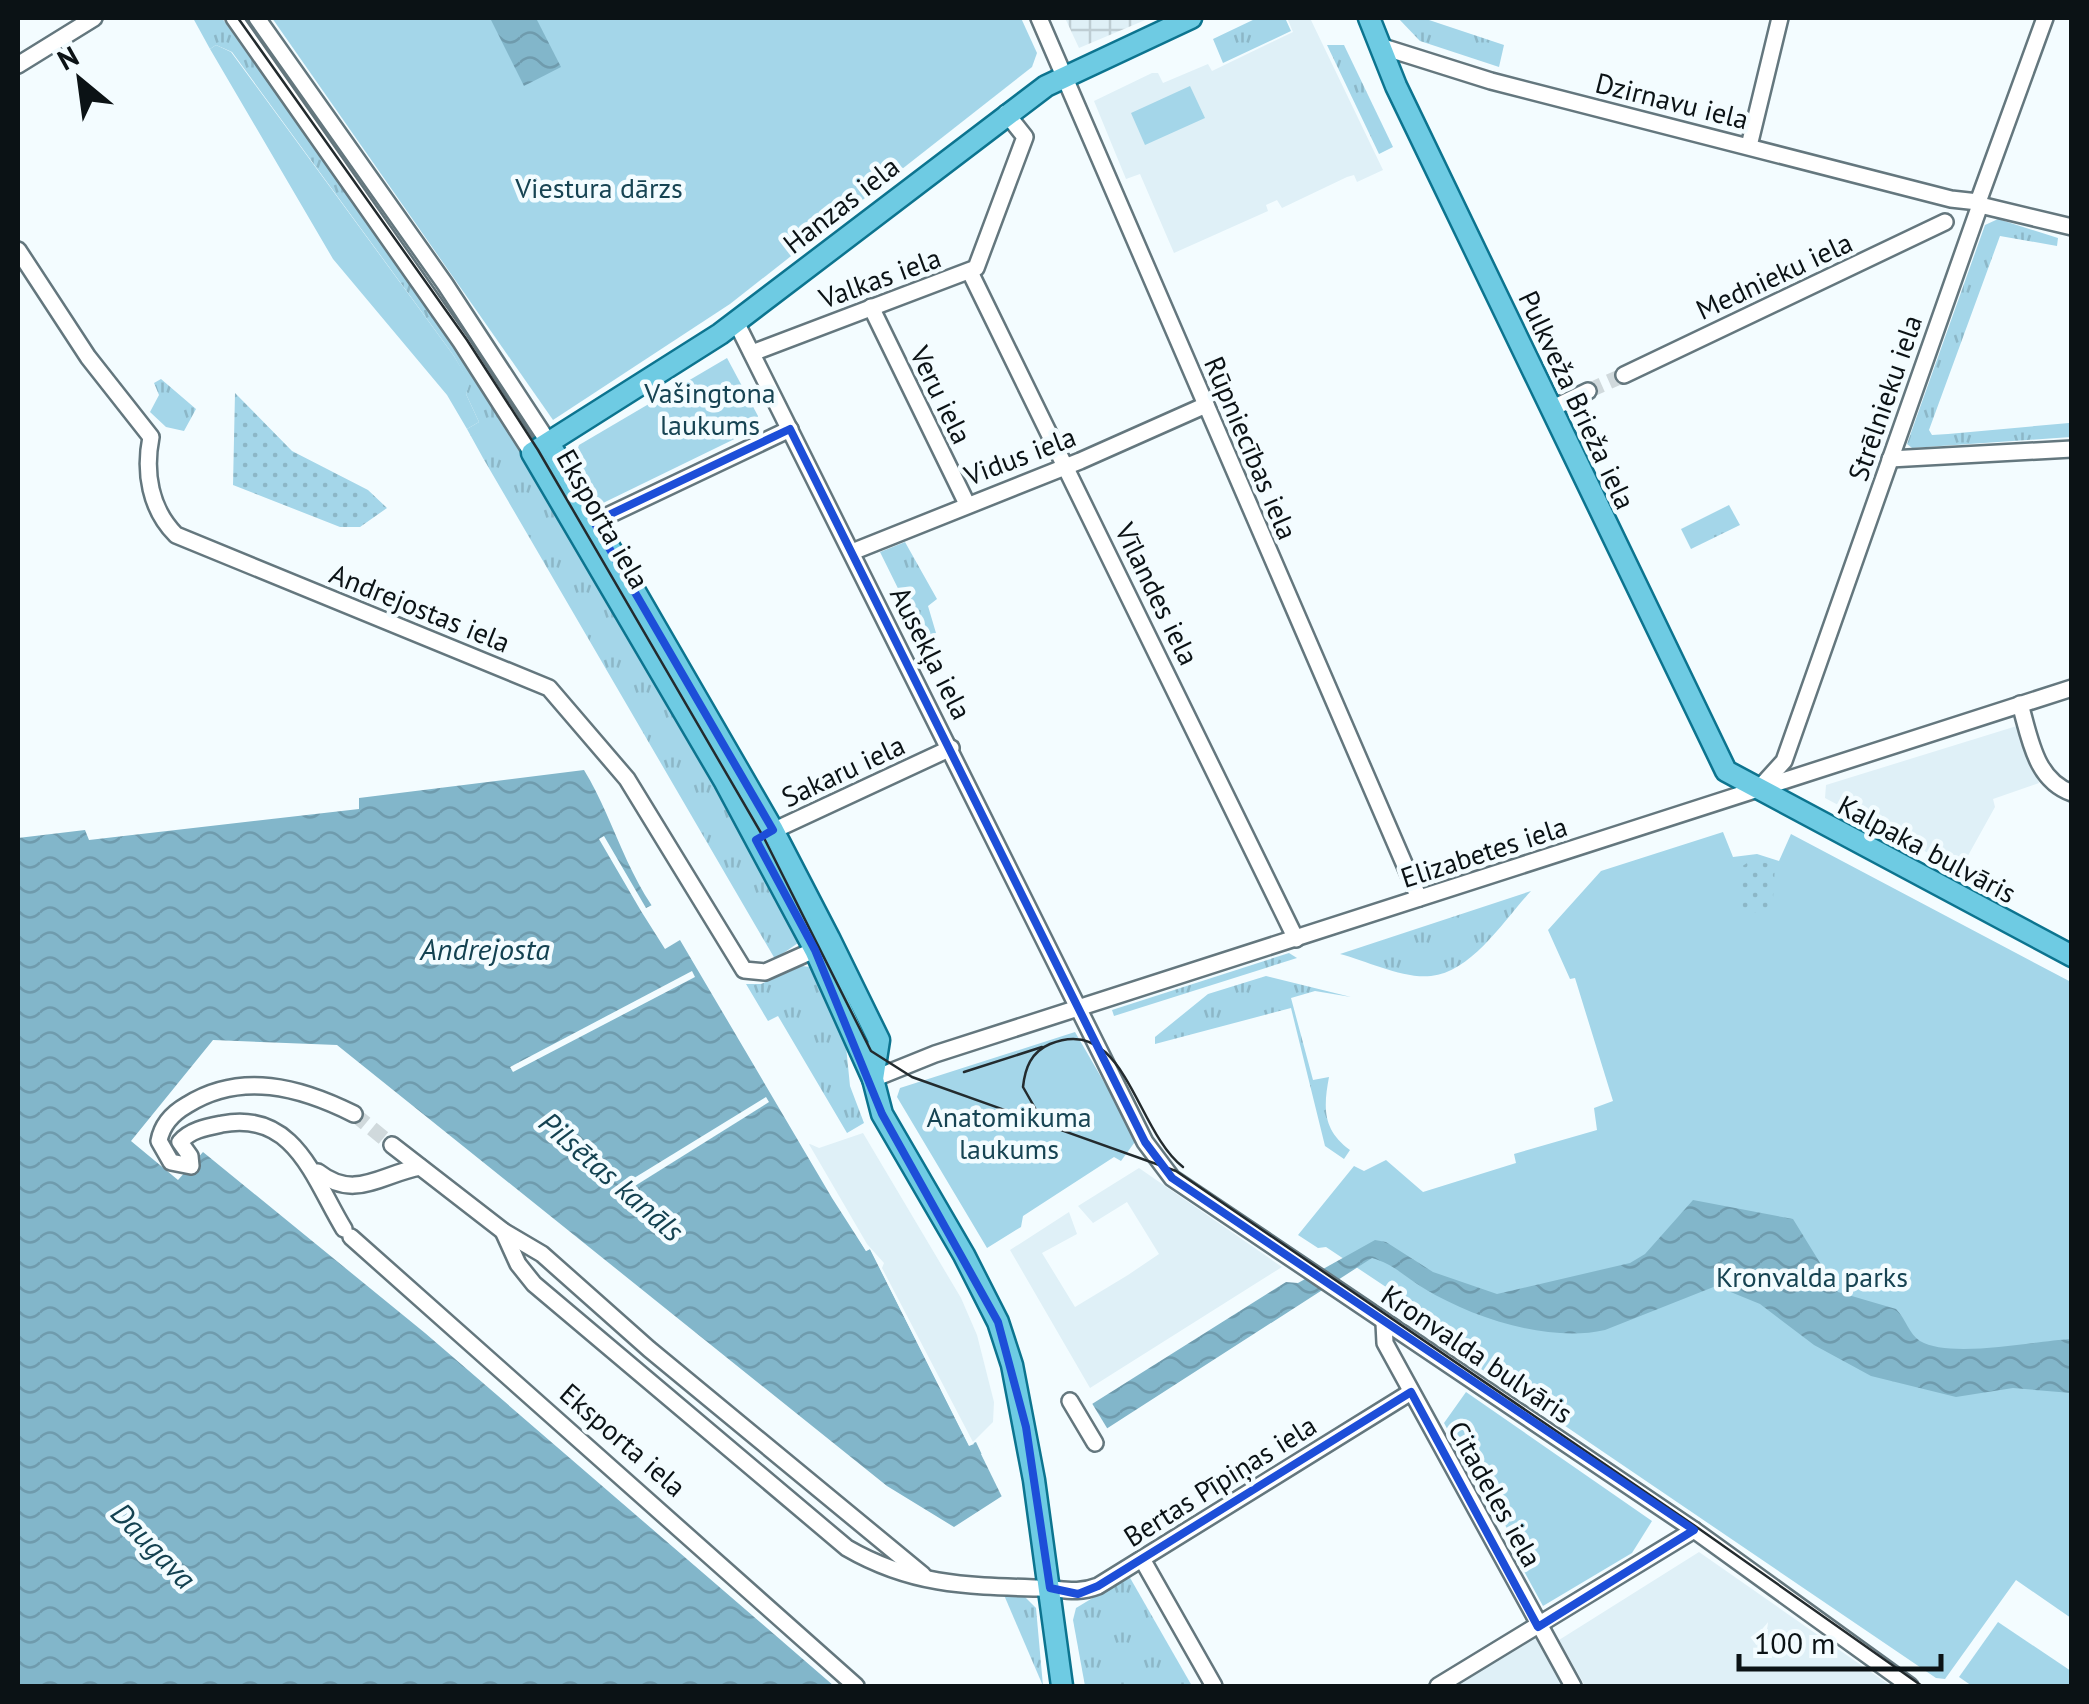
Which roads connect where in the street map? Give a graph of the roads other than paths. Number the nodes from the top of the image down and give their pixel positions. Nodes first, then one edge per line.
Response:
1 (94, 18) edge
2 (234, 18) edge
3 (257, 18) edge
4 (1038, 18) edge
5 (1192, 18) edge
6 (1369, 18) edge
7 (1780, 18) edge
8 (2045, 18) edge
9 (1383, 47) junction
10 (18, 64) edge
11 (1063, 75) junction
12 (1006, 113) junction
13 (1749, 146) junction
14 (1951, 199) junction
15 (1979, 204) junction
16 (1946, 222) junction
17 (2072, 227) edge
18 (1968, 231) junction
19 (18, 250) edge
20 (970, 272) junction
21 (871, 307) junction
22 (736, 322) junction
23 (752, 353) junction
24 (1624, 374) tunnel mouth
25 (1588, 392) tunnel mouth
26 (1206, 405) junction
27 (1551, 409) junction
28 (790, 429) junction
29 (541, 448) junction
30 (2072, 449) edge
31 (1890, 459) junction
32 (1065, 464) junction
33 (967, 504) junction
34 (586, 526) junction
35 (852, 552) junction
36 (2072, 688) edge
37 (2020, 704) junction
38 (951, 748) junction
39 (1758, 789) junction
40 (2072, 794) edge
41 (764, 835) junction
42 (1419, 898) junction
43 (1296, 939) junction
44 (823, 946) junction
45 (2072, 956) edge
46 (1080, 1007) junction
47 (878, 1040) junction
48 (910, 1062) junction
49 (873, 1079) junction
50 (354, 1114) tunnel mouth
51 (392, 1144) tunnel mouth
52 (311, 1166) junction
53 (420, 1167) junction
54 (504, 1232) junction
55 (1384, 1323) junction
56 (1411, 1392) junction
57 (1070, 1401) dead end
58 (1095, 1443) dead end
59 (1694, 1530) junction
60 (1142, 1559) junction
61 (931, 1579) junction
62 (1050, 1588) junction
63 (1538, 1626) junction
64 (856, 1686) edge
65 (1062, 1686) edge
66 (1214, 1686) edge
67 (1438, 1686) edge
68 (1574, 1686) edge
69 (1910, 1686) edge

1 - 10 street
2 - 29 street, Eksporta iela
3 - 29 street, Eksporta iela
4 - 11 street, Rūpniecības iela
5 - 11 main road, Hanzas iela
6 - 9 main road, Pulkveža Brieža iela
7 - 13 street
8 - 15 street, Strēlnieku iela
9 - 13 street, Dzirnavu iela
9 - 27 main road, Pulkveža Brieža iela
11 - 12 main road, Hanzas iela
11 - 26 street, Rūpniecības iela
12 - 20 street, Valkas iela
12 - 22 main road, Hanzas iela
13 - 14 street, Dzirnavu iela
14 - 15 street, Dzirnavu iela
14 - 16 street
15 - 17 street, Dzirnavu iela
15 - 18 street, Strēlnieku iela
16 - 18 street
16 - 24 street, Mednieku iela
18 - 31 street, Strēlnieku iela
19 - 44 street, Andrejostas iela
20 - 21 street, Valkas iela
20 - 32 street, Vīlandes iela
21 - 23 street, Valkas iela
21 - 33 street, Veru iela
22 - 23 street, Ausekļa iela
22 - 29 main road, Hanzas iela
23 - 28 street, Ausekļa iela
25 - 27 street
26 - 32 street, Vidus iela
26 - 42 street, Rūpniecības iela
27 - 39 main road, Pulkveža Brieža iela
28 - 34 street
28 - 35 street, Ausekļa iela
29 - 34 main road, Eksporta iela
30 - 31 street
31 - 39 street, Strēlnieku iela
32 - 33 street, Vidus iela
32 - 43 street, Vīlandes iela
33 - 35 street, Vidus iela
34 - 41 main road, Eksporta iela
35 - 38 street, Ausekļa iela
36 - 37 street, Elizabetes iela
37 - 39 street, Elizabetes iela
37 - 40 street
38 - 41 street, Sakaru iela
38 - 46 street, Ausekļa iela
39 - 42 street, Elizabetes iela
39 - 45 main road, Kalpaka bulvāris
41 - 44 main road, Eksporta iela
42 - 43 street, Elizabetes iela
43 - 46 street, Elizabetes iela
44 - 47 main road, Eksporta iela
44 - 49 main road, Eksporta iela
46 - 48 street, Elizabetes iela
46 - 55 street, Kronvalda bulvāris
47 - 48 street
47 - 49 main road, Eksporta iela
48 - 49 street, Elizabetes iela
49 - 62 main road, Eksporta iela
50 - 52 street
51 - 53 street
52 - 53 street
52 - 64 street, Eksporta iela
53 - 54 street
54 - 61 street
54 - 61 street, Bertas Pīpiņas iela
55 - 56 street, Citadeles iela
55 - 59 street, Kronvalda bulvāris
56 - 60 street, Bertas Pīpiņas iela
56 - 63 street, Citadeles iela
57 - 58 street
59 - 63 street
59 - 69 street, Kronvalda bulvāris
60 - 62 street, Bertas Pīpiņas iela
60 - 66 street
61 - 62 street, Bertas Pīpiņas iela
62 - 65 main road, Eksporta iela
63 - 67 street
63 - 68 street, Citadeles iela

